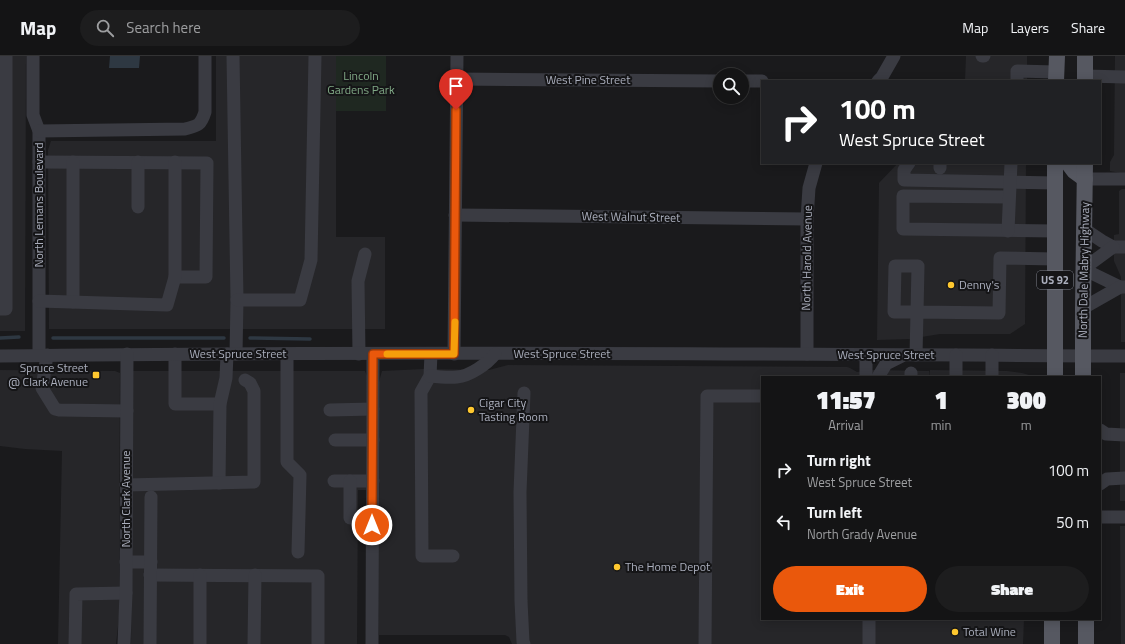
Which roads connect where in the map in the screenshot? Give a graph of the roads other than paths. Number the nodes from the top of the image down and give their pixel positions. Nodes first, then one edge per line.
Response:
1 (6, 56) edge
2 (33, 56) edge
3 (205, 56) edge
4 (232, 56) edge
5 (315, 56) edge
6 (457, 56) edge
7 (894, 56) edge
8 (1056, 56) edge
9 (1085, 56) edge
10 (1125, 76) edge
11 (1056, 77) edge
12 (456, 79) junction
13 (1085, 79) edge
14 (879, 80) edge
15 (1017, 80) edge
16 (713, 81) edge
17 (749, 81) edge
18 (761, 81) edge
19 (3, 123) edge
20 (39, 131) junction
21 (3, 155) edge
22 (39, 162) junction
23 (73, 162) junction
24 (138, 162) junction
25 (175, 162) junction
26 (816, 164) edge
27 (909, 164) edge
28 (1011, 164) edge
29 (1055, 164) edge
30 (1069, 164) edge
31 (1085, 171) edge
32 (1125, 179) edge
33 (1010, 181) junction
34 (1055, 183) junction
35 (1009, 197) junction
36 (138, 207) dead end
37 (455, 216) junction
38 (807, 219) junction
39 (1084, 229) junction
40 (1008, 230) junction
41 (1055, 231) junction
42 (1119, 247) edge
43 (365, 254) dead end
44 (1055, 259) junction
45 (1083, 269) junction
46 (175, 277) junction
47 (1122, 287) edge
48 (237, 300) junction
49 (39, 301) junction
50 (73, 302) junction
51 (1083, 308) junction
52 (0, 309) edge
53 (127, 354) junction
54 (175, 354) junction
55 (231, 354) junction
56 (287, 354) junction
57 (359, 354) junction
58 (373, 354) junction
59 (431, 354) junction
60 (454, 354) junction
61 (495, 354) junction
62 (807, 354) junction
63 (866, 354) junction
64 (43, 355) junction
65 (910, 355) junction
66 (956, 355) junction
67 (992, 355) junction
68 (0, 356) edge
69 (1055, 356) junction
70 (1083, 356) junction
71 (1125, 356) edge
72 (430, 376) junction
73 (866, 376) edge
74 (879, 376) edge
75 (956, 376) edge
76 (992, 376) edge
77 (1055, 376) edge
78 (1083, 376) edge
79 (245, 380) dead end
80 (524, 393) dead end
81 (761, 396) edge
82 (220, 404) junction
83 (373, 409) junction
84 (330, 410) dead end
85 (126, 411) junction
86 (1101, 431) edge
87 (1125, 434) edge
88 (335, 440) dead end
89 (373, 440) junction
90 (1125, 478) edge
91 (334, 481) dead end
92 (350, 481) junction
93 (373, 481) junction
94 (219, 483) junction
95 (1101, 483) edge
96 (126, 485) junction
97 (151, 497) dead end
98 (1101, 517) edge
99 (1125, 517) edge
100 (350, 518) dead end
101 (298, 552) dead end
102 (452, 556) dead end
103 (126, 562) junction
104 (150, 569) junction
105 (200, 575) junction
106 (255, 575) junction
107 (126, 593) junction
108 (869, 620) edge
109 (1052, 620) edge
110 (1086, 620) edge
111 (75, 644) edge
112 (124, 644) edge
113 (150, 644) edge
114 (200, 644) edge
115 (254, 644) edge
116 (318, 644) edge
117 (372, 644) edge
118 (524, 644) edge
119 (705, 644) edge
120 (869, 644) edge
121 (1052, 644) edge
122 (1086, 644) edge

1 - 19 street
2 - 20 street, North Lemans Boulevard
3 - 20 street
4 - 48 street
5 - 48 street
6 - 12 street
7 - 14 street
8 - 11 main road
9 - 13 main road
10 - 13 street
11 - 15 street
12 - 16 street, West Pine Street
12 - 37 street
17 - 18 street
19 - 21 street
20 - 22 street, North Lemans Boulevard
21 - 52 street
22 - 23 street
22 - 49 street, North Lemans Boulevard
23 - 24 street
23 - 50 street
24 - 25 street
24 - 36 street
25 - 46 street
25 - 46 street
26 - 38 street, North Harold Avenue
27 - 33 street
28 - 33 street
29 - 34 main road, US 92
30 - 31 main road
31 - 32 street
31 - 39 main road, North Dale Mabry Highway / US 92
33 - 34 street
33 - 35 street
34 - 41 main road, US 92
35 - 40 street
35 - 40 street
37 - 38 street, West Walnut Street
37 - 60 street
38 - 62 street, North Harold Avenue
39 - 42 street
39 - 45 main road, North Dale Mabry Highway / US 92
40 - 41 street
41 - 44 main road, US 92
42 - 45 street
43 - 57 street
44 - 65 street
44 - 69 main road, US 92
45 - 47 street
45 - 51 main road, North Dale Mabry Highway / US 92
46 - 50 street
47 - 51 street
48 - 55 street
49 - 50 street
49 - 64 street, North Lemans Boulevard
51 - 70 main road, North Dale Mabry Highway / US 92
53 - 54 street, West Spruce Street
53 - 64 street, West Spruce Street
53 - 85 street, North Clark Avenue
54 - 55 street, West Spruce Street
54 - 82 street
55 - 56 street, West Spruce Street
55 - 82 street
56 - 57 street, West Spruce Street
56 - 101 street
57 - 58 street, West Spruce Street
58 - 59 street, West Spruce Street
58 - 83 street
59 - 60 street, West Spruce Street
59 - 72 street
60 - 61 street, West Spruce Street
61 - 62 street, West Spruce Street
61 - 72 street
62 - 63 street, West Spruce Street
63 - 65 street, West Spruce Street
63 - 73 street
64 - 68 street, West Spruce Street
64 - 85 street, North Lemans Boulevard
65 - 66 street, West Spruce Street
65 - 74 street
66 - 67 street, West Spruce Street
66 - 75 street
67 - 69 street, West Spruce Street
67 - 76 street
69 - 70 street, West Spruce Street
69 - 77 main road, US 92
70 - 71 street, West Spruce Street
70 - 78 main road, North Dale Mabry Highway / US 92
72 - 102 street
79 - 94 street
80 - 118 street
81 - 119 street
82 - 94 street
83 - 84 street
83 - 89 street
85 - 96 street, North Clark Avenue
86 - 87 street
88 - 89 street
89 - 93 street
90 - 95 street
91 - 92 street
92 - 93 street
92 - 100 street
93 - 117 street
94 - 96 street
96 - 103 street, North Clark Avenue
97 - 104 street
98 - 99 street
103 - 104 street
103 - 107 street, North Clark Avenue
104 - 105 street
104 - 113 street
105 - 106 street
105 - 114 street
106 - 115 street
106 - 116 street
107 - 111 street
107 - 112 street, North Clark Avenue
108 - 120 street
109 - 121 main road
110 - 122 main road

